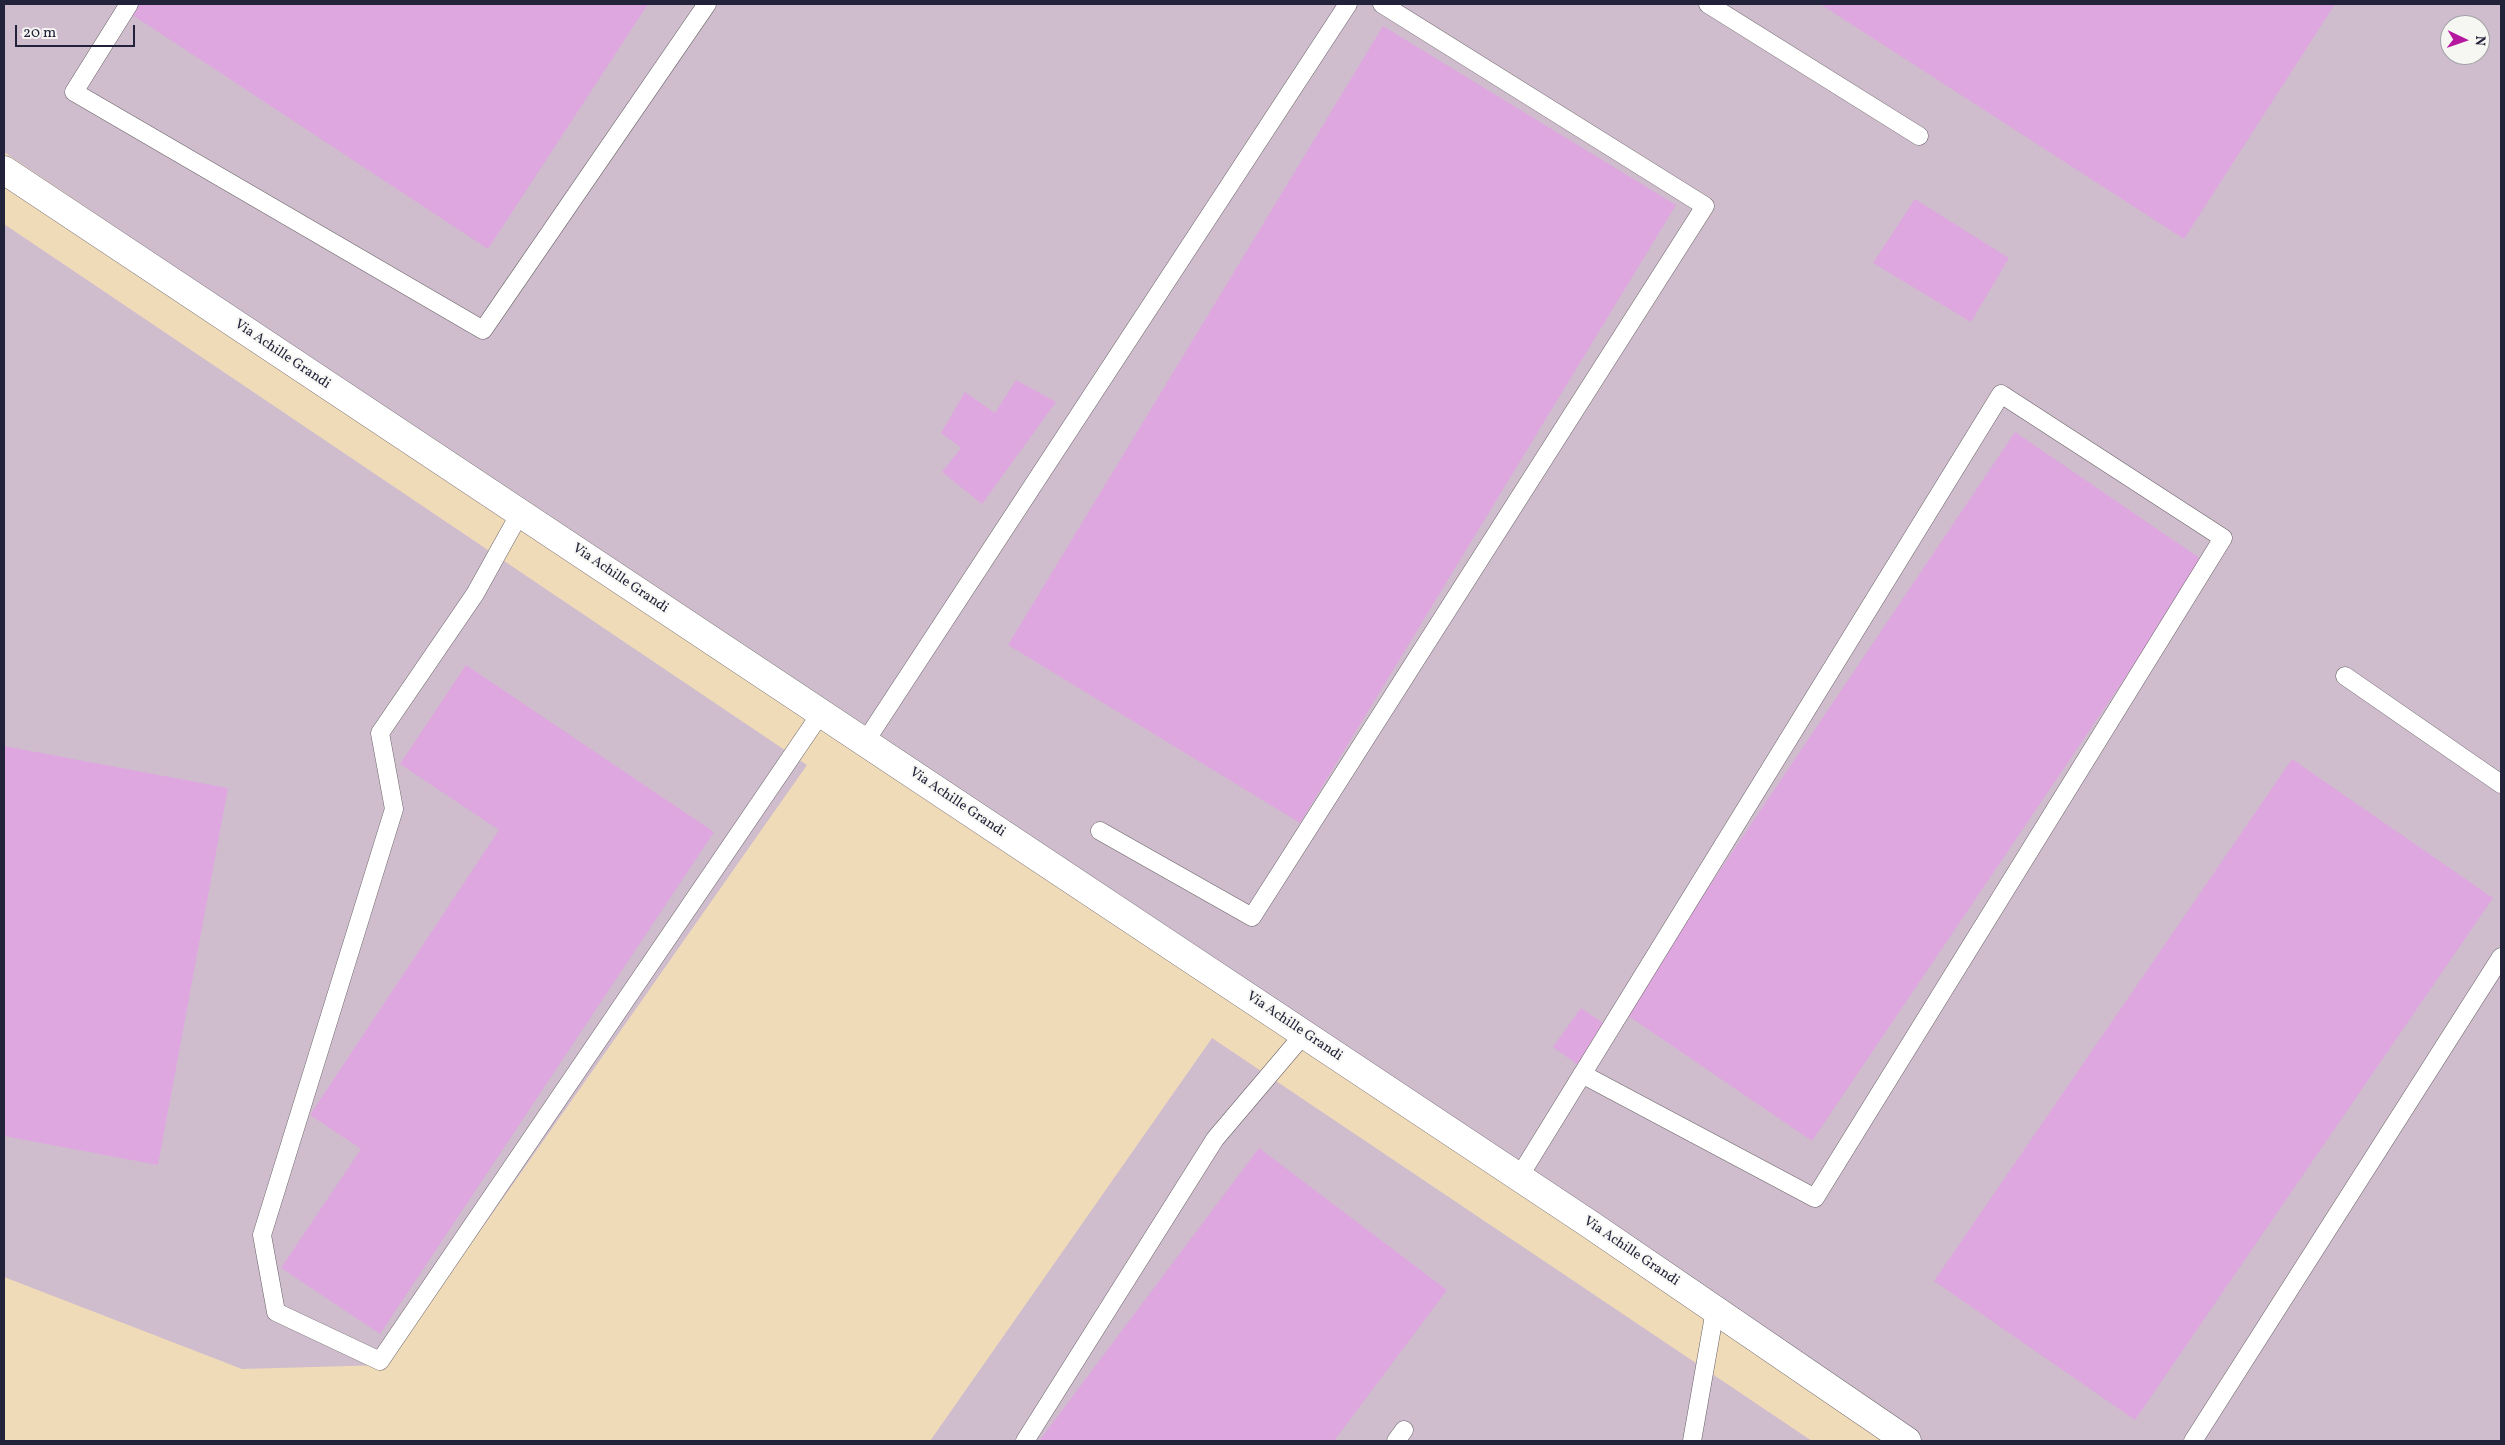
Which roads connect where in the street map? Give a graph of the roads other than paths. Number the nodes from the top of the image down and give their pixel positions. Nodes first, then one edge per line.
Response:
1 (128, 4) edge
2 (707, 4) edge
3 (1348, 4) edge
4 (1382, 4) edge
5 (1708, 4) edge
6 (1918, 136) dead end
7 (4, 170) edge
8 (520, 513) junction
9 (2345, 676) dead end
10 (821, 712) junction
11 (865, 742) junction
12 (2501, 784) edge
13 (1100, 831) dead end
14 (2501, 957) edge
15 (1304, 1034) junction
16 (1582, 1074) junction
17 (1519, 1177) junction
18 (1715, 1310) junction
19 (1025, 1441) edge
20 (1692, 1441) edge
21 (1907, 1441) edge
22 (2194, 1441) edge

1 - 2 lane
3 - 11 lane
4 - 13 lane
5 - 6 lane
7 - 8 street, Via Achille Grandi
8 - 10 street, Via Achille Grandi
8 - 10 lane
9 - 12 lane
10 - 11 street, Via Achille Grandi
11 - 15 street, Via Achille Grandi
14 - 22 lane
15 - 17 street, Via Achille Grandi
15 - 19 lane
16 - 16 lane
16 - 17 lane
17 - 18 street, Via Achille Grandi
18 - 20 lane
18 - 21 street, Via Achille Grandi

